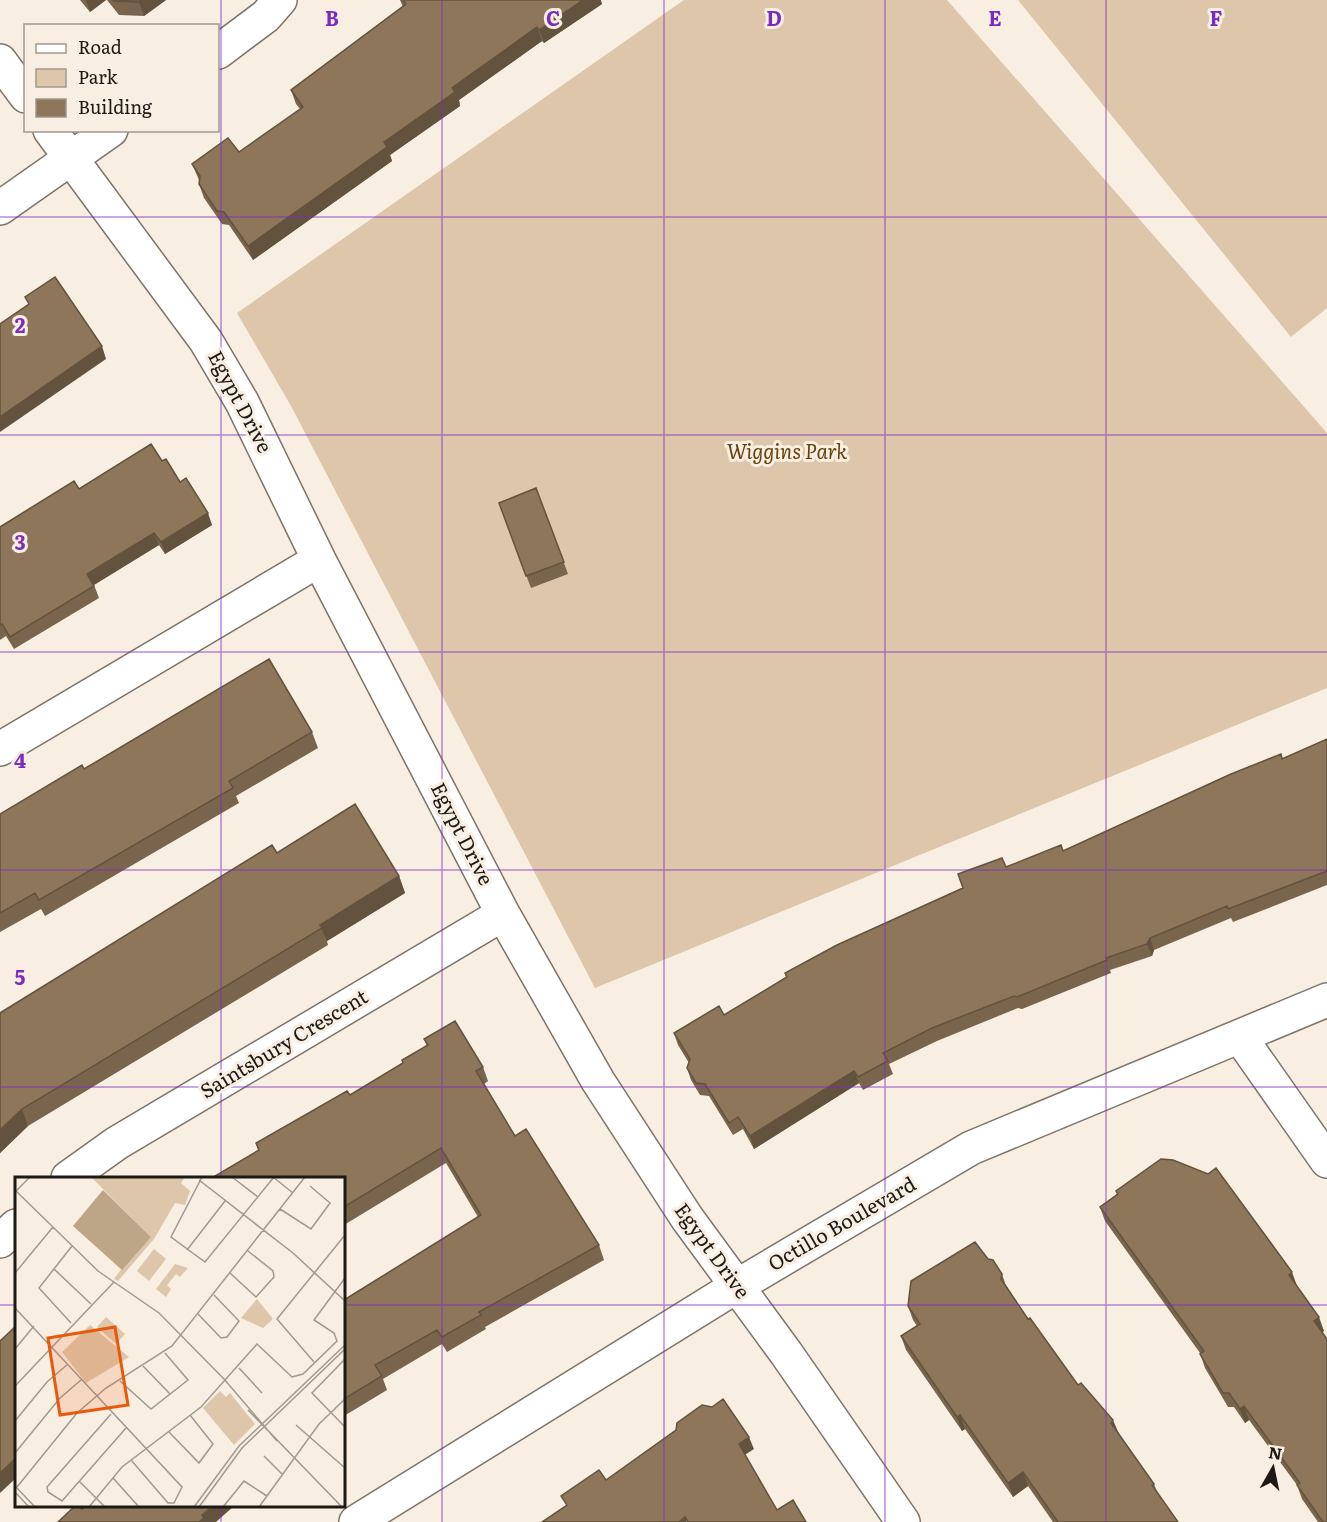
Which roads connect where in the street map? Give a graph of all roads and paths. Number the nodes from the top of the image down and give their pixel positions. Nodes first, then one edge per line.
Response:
1 (280, 0) edge
2 (219, 51) edge
3 (0, 61) edge
4 (24, 93) edge
5 (51, 132) edge
6 (108, 132) edge
7 (70, 159) junction
8 (0, 208) edge
9 (319, 560) junction
10 (0, 749) edge
11 (503, 914) junction
12 (1327, 1000) edge
13 (1240, 1037) junction
14 (1327, 1161) edge
15 (71, 1177) edge
16 (15, 1227) edge
17 (0, 1241) edge
18 (737, 1286) junction
19 (356, 1522) edge
20 (903, 1522) edge

1 - 2 street
3 - 4 street
5 - 7 street, Egypt Drive
6 - 7 street
7 - 8 street
7 - 9 street, Egypt Drive
9 - 10 street
9 - 11 street, Egypt Drive
11 - 15 street, Saintsbury Crescent
11 - 18 street, Egypt Drive
12 - 13 street, Octillo Boulevard
13 - 14 street
13 - 18 street, Octillo Boulevard
16 - 17 street
18 - 19 street, Octillo Boulevard
18 - 20 street, Egypt Drive

